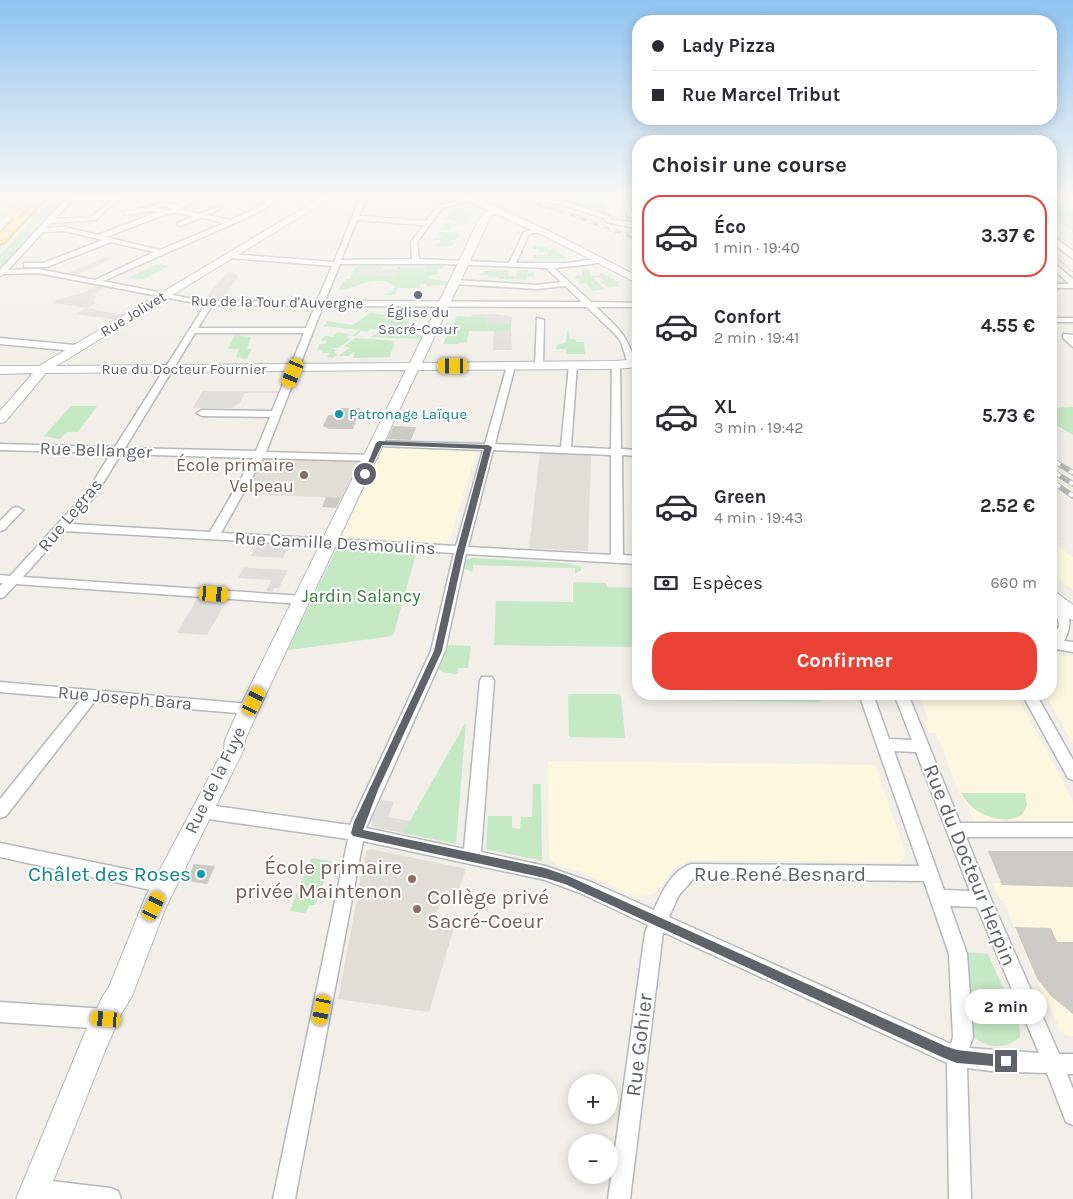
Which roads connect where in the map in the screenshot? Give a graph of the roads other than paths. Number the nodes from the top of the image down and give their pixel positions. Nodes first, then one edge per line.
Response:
1 (22, 251) edge
2 (82, 251) edge
3 (156, 251) edge
4 (238, 251) edge
5 (342, 251) edge
6 (415, 251) edge
7 (469, 251) edge
8 (518, 251) edge
9 (582, 251) edge
10 (160, 252) joint
11 (230, 256) junction
12 (600, 260) junction
13 (416, 262) junction
14 (463, 262) junction
15 (337, 263) junction
16 (512, 264) junction
17 (546, 265) junction
18 (8, 266) junction
19 (41, 268) junction
20 (1057, 269) edge
21 (1, 273) edge
22 (632, 277) edge
23 (454, 282) junction
24 (94, 283) junction
25 (565, 284) junction
26 (1073, 284) edge
27 (1057, 285) edge
28 (163, 296) junction
29 (210, 303) junction
30 (320, 304) junction
31 (444, 304) junction
32 (586, 304) junction
33 (632, 305) edge
34 (540, 320) dead end
35 (1057, 320) edge
36 (1073, 320) edge
37 (309, 330) junction
38 (193, 331) junction
39 (1073, 336) edge
40 (0, 340) edge
41 (1073, 344) edge
42 (75, 348) junction
43 (632, 357) edge
44 (632, 363) edge
45 (573, 365) junction
46 (616, 365) junction
47 (511, 366) junction
48 (539, 366) junction
49 (413, 367) junction
50 (295, 368) junction
51 (169, 369) junction
52 (0, 370) edge
53 (43, 370) junction
54 (202, 413) dead end
55 (276, 414) junction
56 (0, 419) edge
57 (0, 447) edge
58 (488, 447) junction
59 (119, 450) junction
60 (376, 450) junction
61 (566, 450) junction
62 (615, 452) junction
63 (632, 453) edge
64 (259, 455) junction
65 (17, 510) dead end
66 (62, 527) junction
67 (0, 528) edge
68 (213, 536) junction
69 (332, 542) junction
70 (461, 550) junction
71 (617, 559) junction
72 (632, 560) edge
73 (6, 580) edge
74 (0, 594) edge
75 (302, 600) junction
76 (1057, 601) edge
77 (1057, 605) edge
78 (1073, 614) edge
79 (1057, 640) edge
80 (1057, 644) edge
81 (1073, 646) edge
82 (487, 681) dead end
83 (0, 687) edge
84 (92, 695) junction
85 (868, 700) edge
86 (903, 700) edge
87 (1032, 700) edge
88 (249, 709) junction
89 (885, 746) junction
90 (921, 746) junction
91 (1073, 774) edge
92 (0, 810) edge
93 (201, 811) junction
94 (954, 830) junction
95 (1073, 830) edge
96 (357, 833) junction
97 (0, 850) edge
98 (472, 856) junction
99 (929, 874) junction
100 (165, 885) junction
101 (938, 898) junction
102 (982, 899) junction
103 (658, 921) junction
104 (0, 1012) edge
105 (106, 1019) junction
106 (957, 1056) junction
107 (1063, 1064) edge
108 (1073, 1116) edge
109 (33, 1194) edge
110 (110, 1199) edge
111 (284, 1199) edge
112 (619, 1199) edge
113 (960, 1199) edge

1 - 18 street
2 - 19 street
3 - 10 street
4 - 11 street, Rue Jolivet
5 - 15 street
6 - 13 street
7 - 14 street, Rue de la Fuye
8 - 16 street
9 - 12 street
10 - 24 street
11 - 15 street
11 - 28 street, Rue Jolivet
12 - 17 street
12 - 22 street
13 - 14 street
13 - 15 street
14 - 16 street
14 - 23 street, Rue de la Fuye
15 - 30 street
16 - 17 street
17 - 25 street
18 - 19 street
18 - 21 street
19 - 21 street
19 - 24 street, Rue de la Tour d'Auvergne
20 - 26 street
23 - 25 street
23 - 31 street, Rue de la Fuye
24 - 28 street, Rue de la Tour d'Auvergne
25 - 32 street
26 - 27 street
28 - 29 street, Rue de la Tour d'Auvergne
28 - 42 street, Rue Jolivet
29 - 30 street, Rue de la Tour d'Auvergne
29 - 38 street, Rue Legras
30 - 31 street, Rue de la Tour d'Auvergne
30 - 37 street
31 - 32 street, Rue de la Tour d'Auvergne
31 - 49 street, Rue de la Fuye
32 - 33 street, Rue de la Tour d'Auvergne
32 - 43 street
34 - 48 street
35 - 36 street
37 - 38 street
37 - 50 street
38 - 51 street, Rue Legras
39 - 41 street
40 - 42 street
42 - 53 street, Rue Jolivet
44 - 46 street, Rue du Docteur Fournier
45 - 46 street, Rue du Docteur Fournier
45 - 48 street, Rue du Docteur Fournier
45 - 61 street
46 - 62 street
47 - 48 street, Rue du Docteur Fournier
47 - 49 street, Rue du Docteur Fournier
47 - 58 street
49 - 50 street, Rue du Docteur Fournier
49 - 60 street, Rue de la Fuye
50 - 51 street, Rue du Docteur Fournier
50 - 55 street
51 - 53 street, Rue du Docteur Fournier
51 - 59 street, Rue Legras
52 - 53 street, Rue du Docteur Fournier
53 - 56 street, Rue Jolivet
54 - 55 street
55 - 64 street
57 - 59 street, Rue Bellanger
58 - 60 street, Rue Bellanger
58 - 61 street, Rue Bellanger
58 - 70 street
59 - 64 street, Rue Bellanger
59 - 66 street, Rue Legras
60 - 64 street, Rue Bellanger
60 - 69 street, Rue de la Fuye
61 - 62 street, Rue Bellanger
62 - 63 street, Rue Bellanger
62 - 71 street
64 - 68 street
65 - 67 street
66 - 68 street, Rue Camille Desmoulins
66 - 73 street, Rue Legras
68 - 69 street, Rue Camille Desmoulins
69 - 70 street, Rue Camille Desmoulins
69 - 75 street, Rue de la Fuye
70 - 71 street, Rue Camille Desmoulins
70 - 96 street
71 - 72 street, Rue Camille Desmoulins
73 - 74 street, Rue Legras
73 - 75 street
75 - 88 street, Rue de la Fuye
76 - 78 street
77 - 79 street
80 - 81 street
82 - 98 street
83 - 84 street, Rue Joseph Bara
84 - 88 street, Rue Joseph Bara
84 - 92 street
85 - 89 street, Rue du Docteur Herpin
86 - 90 street, Rue du Docteur Herpin
87 - 91 street
88 - 93 street, Rue de la Fuye
89 - 90 street
89 - 99 street, Rue du Docteur Herpin
90 - 94 street, Rue du Docteur Herpin
93 - 96 street
93 - 100 street, Rue de la Fuye
94 - 95 street
94 - 102 street, Rue du Docteur Herpin
96 - 98 street
96 - 111 street
97 - 100 street
98 - 103 street
99 - 101 street, Rue du Docteur Herpin
99 - 103 street, Rue René Besnard
100 - 105 street, Rue de la Fuye
101 - 102 street
101 - 106 street, Rue du Docteur Herpin
102 - 107 street, Rue du Docteur Herpin
103 - 106 street
103 - 112 street, Rue Gohier
104 - 105 street
105 - 109 street, Rue de la Fuye
106 - 107 street
106 - 113 street, Rue du Docteur Herpin
107 - 108 street, Rue du Docteur Herpin
109 - 110 street

